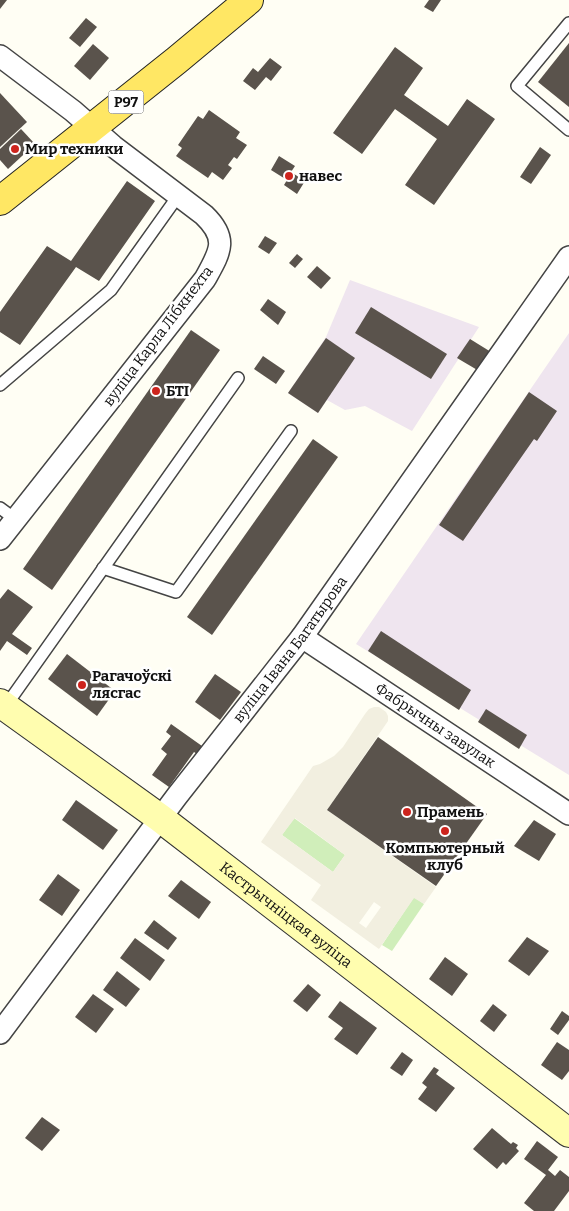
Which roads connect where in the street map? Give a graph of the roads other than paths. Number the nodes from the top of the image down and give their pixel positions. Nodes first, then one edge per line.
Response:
1 (249, 0) edge
2 (569, 23) edge
3 (0, 56) edge
4 (92, 128) junction
5 (569, 130) edge
6 (178, 196) junction
7 (0, 201) edge
8 (569, 257) edge
9 (238, 378) dead end
10 (0, 385) edge
11 (291, 431) dead end
12 (8, 513) edge
13 (0, 539) edge
14 (103, 568) junction
15 (302, 637) junction
16 (2, 705) edge
17 (569, 814) edge
18 (160, 818) junction
19 (0, 1033) edge
20 (569, 1133) edge

1 - 4 main road, Р97
2 - 5 lane
3 - 4 street, вуліца Карла Лібкнехта
4 - 6 street, вуліца Карла Лібкнехта
4 - 7 main road, Р97
6 - 10 lane
6 - 12 street, вуліца Карла Лібкнехта
8 - 15 street, вуліца Івана Багатырова
9 - 14 lane
11 - 14 lane
12 - 13 street, вуліца Карла Лібкнехта
14 - 16 lane
15 - 17 street, Фабрычны завулак
15 - 18 street, вуліца Івана Багатырова
16 - 18 main road, Кастрычніцкая вуліца
18 - 19 street, вуліца Івана Багатырова
18 - 20 main road, Кастрычніцкая вуліца

